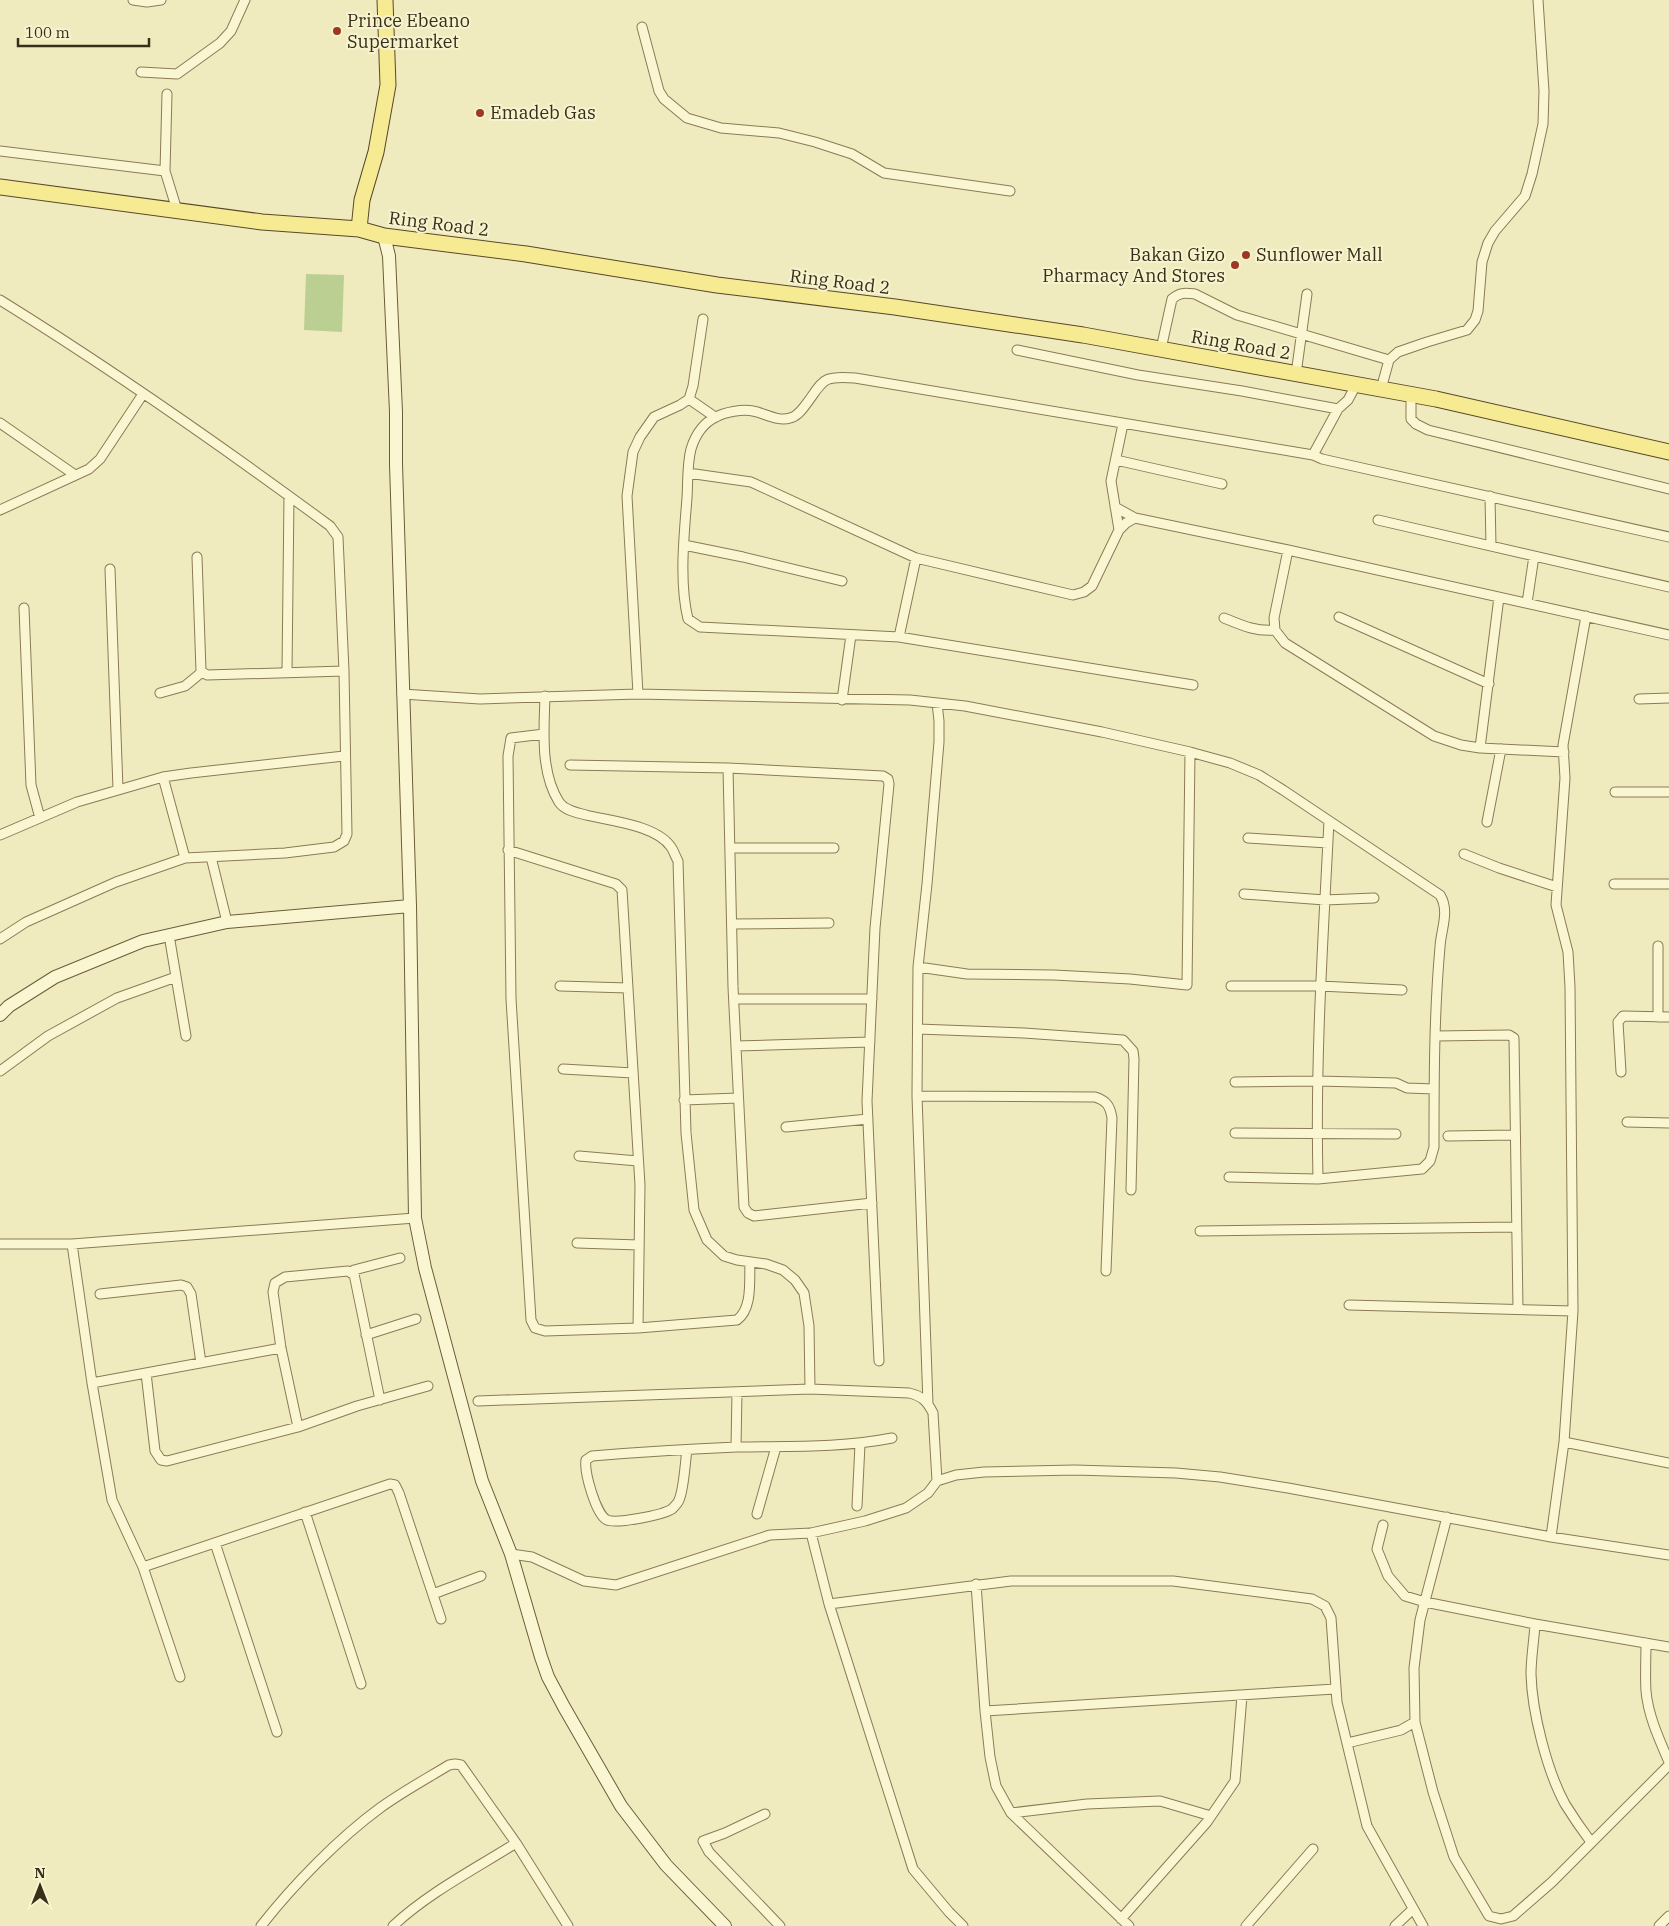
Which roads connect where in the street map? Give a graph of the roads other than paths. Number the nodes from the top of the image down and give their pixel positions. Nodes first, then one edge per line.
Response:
1 (133, 0) edge
2 (161, 0) edge
3 (245, 0) edge
4 (385, 0) edge
5 (1538, 0) edge
6 (642, 27) dead end
7 (141, 72) dead end
8 (167, 94) dead end
9 (0, 152) edge
10 (164, 171) junction
11 (0, 186) edge
12 (1010, 191) dead end
13 (177, 210) junction
14 (359, 229) junction
15 (384, 236) junction
16 (1307, 294) dead end
17 (0, 300) edge
18 (703, 319) dead end
19 (1302, 334) junction
20 (1161, 349) junction
21 (1017, 350) dead end
22 (1389, 360) junction
23 (1296, 374) junction
24 (1356, 385) junction
25 (1381, 389) junction
26 (143, 394) junction
27 (1412, 395) junction
28 (689, 399) junction
29 (1338, 409) junction
30 (716, 417) junction
31 (0, 423) edge
32 (1123, 424) junction
33 (1669, 452) edge
34 (1313, 455) junction
35 (1116, 460) junction
36 (688, 473) junction
37 (75, 475) junction
38 (1222, 484) dead end
39 (1669, 489) edge
40 (289, 496) junction
41 (1490, 496) junction
42 (1115, 507) junction
43 (0, 510) edge
44 (1135, 518) junction
45 (1378, 520) dead end
46 (1119, 530) junction
47 (1669, 537) edge
48 (684, 545) junction
49 (1491, 546) junction
50 (1288, 550) junction
51 (1534, 556) junction
52 (197, 557) dead end
53 (916, 558) junction
54 (110, 569) dead end
55 (842, 581) dead end
56 (1669, 587) edge
57 (1500, 597) junction
58 (1527, 603) junction
59 (24, 608) dead end
60 (1586, 616) junction
61 (1339, 617) dead end
62 (1224, 618) dead end
63 (1275, 630) junction
64 (851, 635) junction
65 (1669, 635) edge
66 (899, 637) junction
67 (344, 671) junction
68 (202, 672) junction
69 (287, 672) junction
70 (1489, 684) junction
71 (1193, 685) dead end
72 (160, 693) dead end
73 (402, 694) junction
74 (638, 694) junction
75 (545, 696) junction
76 (1669, 698) edge
77 (1639, 699) dead end
78 (842, 700) junction
79 (937, 703) junction
80 (544, 734) junction
81 (1480, 748) junction
82 (1500, 749) junction
83 (1190, 752) junction
84 (1564, 752) junction
85 (344, 756) junction
86 (570, 765) dead end
87 (728, 768) junction
88 (163, 778) junction
89 (118, 789) junction
90 (1615, 792) dead end
91 (1669, 792) edge
92 (40, 818) junction
93 (1329, 821) junction
94 (1487, 822) dead end
95 (0, 835) edge
96 (1248, 838) dead end
97 (1328, 843) junction
98 (730, 848) junction
99 (834, 848) dead end
100 (508, 850) junction
101 (1464, 854) dead end
102 (210, 857) junction
103 (185, 858) junction
104 (1614, 884) dead end
105 (1669, 884) edge
106 (1558, 887) junction
107 (1244, 894) dead end
108 (1374, 898) dead end
109 (1325, 900) junction
110 (410, 906) junction
111 (226, 922) junction
112 (829, 923) dead end
113 (732, 924) junction
114 (169, 935) junction
115 (0, 939) edge
116 (1658, 946) dead end
117 (918, 967) junction
118 (176, 977) junction
119 (560, 986) dead end
120 (1231, 986) dead end
121 (1320, 986) junction
122 (628, 988) junction
123 (1402, 990) dead end
124 (734, 999) junction
125 (872, 999) junction
126 (0, 1015) edge
127 (1658, 1017) junction
128 (1669, 1017) edge
129 (918, 1028) junction
130 (186, 1036) dead end
131 (1435, 1036) junction
132 (870, 1042) junction
133 (736, 1046) junction
134 (562, 1069) dead end
135 (0, 1071) edge
136 (1621, 1072) dead end
137 (633, 1073) junction
138 (1318, 1081) junction
139 (1235, 1082) dead end
140 (1434, 1089) junction
141 (917, 1096) junction
142 (738, 1098) junction
143 (684, 1100) junction
144 (868, 1119) junction
145 (1627, 1122) dead end
146 (1669, 1123) edge
147 (786, 1127) dead end
148 (1235, 1133) dead end
149 (1317, 1134) junction
150 (1396, 1134) dead end
151 (1514, 1135) junction
152 (1448, 1136) dead end
153 (579, 1156) dead end
154 (638, 1161) junction
155 (1229, 1177) dead end
156 (1318, 1179) junction
157 (1131, 1190) dead end
158 (872, 1203) junction
159 (415, 1218) junction
160 (1516, 1227) junction
161 (1200, 1231) dead end
162 (577, 1243) dead end
163 (0, 1244) edge
164 (72, 1244) junction
165 (639, 1245) junction
166 (400, 1258) dead end
167 (750, 1262) junction
168 (1106, 1271) dead end
169 (351, 1273) junction
170 (100, 1294) dead end
171 (1349, 1305) dead end
172 (1518, 1309) junction
173 (1573, 1311) junction
174 (416, 1318) dead end
175 (638, 1328) junction
176 (366, 1335) junction
177 (281, 1348) junction
178 (879, 1361) dead end
179 (201, 1362) junction
180 (146, 1372) junction
181 (92, 1382) junction
182 (428, 1386) dead end
183 (810, 1389) junction
184 (737, 1392) junction
185 (380, 1400) junction
186 (478, 1401) dead end
187 (928, 1404) junction
188 (298, 1427) junction
189 (892, 1438) dead end
190 (1564, 1442) junction
191 (860, 1444) junction
192 (736, 1447) junction
193 (776, 1447) junction
194 (687, 1450) junction
195 (1669, 1463) edge
196 (937, 1481) junction
197 (857, 1506) dead end
198 (305, 1512) junction
199 (757, 1514) dead end
200 (1446, 1517) junction
201 (1383, 1525) dead end
202 (811, 1533) junction
203 (1551, 1537) junction
204 (215, 1543) junction
205 (511, 1554) junction
206 (1669, 1555) edge
207 (143, 1567) junction
208 (481, 1576) dead end
209 (976, 1584) junction
210 (433, 1594) junction
211 (1426, 1602) junction
212 (829, 1604) junction
213 (441, 1620) dead end
214 (1535, 1624) junction
215 (1646, 1643) junction
216 (1669, 1647) edge
217 (180, 1677) dead end
218 (361, 1684) dead end
219 (1335, 1689) junction
220 (1242, 1696) junction
221 (986, 1711) junction
222 (1415, 1722) junction
223 (277, 1732) dead end
224 (1347, 1743) junction
225 (1669, 1764) edge
226 (1011, 1813) junction
227 (765, 1814) dead end
228 (1211, 1816) junction
229 (1591, 1842) junction
230 (516, 1843) junction
231 (1313, 1849) dead end
232 (1412, 1910) junction
233 (1669, 1916) edge
234 (402, 1917) junction
235 (1121, 1919) junction
236 (261, 1926) edge
237 (393, 1926) edge
238 (408, 1926) edge
239 (568, 1926) edge
240 (725, 1926) edge
241 (780, 1926) edge
242 (963, 1926) edge
243 (1129, 1926) edge
244 (1246, 1926) edge
245 (1395, 1926) edge
246 (1423, 1926) edge
247 (1659, 1926) edge

1 - 2 street
3 - 7 street
4 - 14 main road
5 - 22 street
6 - 12 street
8 - 10 street
9 - 10 street
10 - 13 street
11 - 13 main road, Ring Road 2
13 - 14 main road, Ring Road 2
14 - 15 main road, Ring Road 2
15 - 20 main road, Ring Road 2
15 - 73 street
16 - 19 street
17 - 26 street
18 - 28 street
19 - 20 street
19 - 22 street
19 - 23 street
20 - 23 main road, Ring Road 2
21 - 29 street
22 - 25 street
23 - 24 main road, Ring Road 2
24 - 25 main road, Ring Road 2
24 - 29 street
25 - 27 main road, Ring Road 2
26 - 37 street
26 - 40 street
27 - 33 main road, Ring Road 2
27 - 39 street
28 - 30 street
28 - 74 street
29 - 34 street
30 - 32 street
30 - 36 street
31 - 37 street
32 - 34 street
32 - 35 street
34 - 41 street
35 - 38 street
35 - 42 street
36 - 48 street
36 - 53 street
37 - 43 street
40 - 67 street
40 - 69 street
41 - 47 street
41 - 49 street
42 - 44 street
42 - 46 street
44 - 46 street
44 - 50 street
45 - 49 street
46 - 53 street
48 - 55 street
48 - 64 street
49 - 51 street
50 - 57 street
50 - 63 street
51 - 56 street
51 - 58 street
52 - 68 street
53 - 66 street
54 - 89 street
57 - 58 street
57 - 70 street
58 - 60 street
59 - 92 street
60 - 65 street
60 - 84 street
61 - 70 street
62 - 63 street
63 - 81 street
64 - 66 street
64 - 78 street
66 - 71 street
67 - 69 street
67 - 85 street
68 - 69 street
68 - 72 street
70 - 81 street
73 - 75 street
73 - 110 street
74 - 75 street
74 - 78 street
75 - 80 street
76 - 77 street
78 - 79 street
79 - 83 street
79 - 117 street
80 - 100 street
80 - 143 street
81 - 82 street
82 - 84 street
82 - 94 street
83 - 93 street
83 - 117 street
84 - 106 street
85 - 88 street
85 - 102 street
86 - 87 street
87 - 98 street
87 - 125 street
88 - 89 street
88 - 103 street
89 - 92 street
90 - 91 street
92 - 95 street
93 - 97 street
93 - 131 street
96 - 97 street
97 - 109 street
98 - 99 street
98 - 113 street
100 - 122 street
100 - 175 street
101 - 106 street
102 - 103 street
102 - 111 street
103 - 115 street
104 - 105 street
106 - 173 street
107 - 109 street
108 - 109 street
109 - 121 street
110 - 111 street
110 - 159 street
111 - 114 street
112 - 113 street
113 - 124 street
114 - 118 street
114 - 126 street
116 - 127 street
117 - 129 street
118 - 130 street
118 - 135 street
119 - 122 street
120 - 121 street
121 - 123 street
121 - 138 street
122 - 137 street
124 - 125 street
124 - 133 street
125 - 132 street
127 - 128 street
127 - 136 street
129 - 141 street
129 - 157 street
131 - 140 street
131 - 151 street
132 - 133 street
132 - 144 street
133 - 142 street
134 - 137 street
137 - 154 street
138 - 139 street
138 - 140 street
138 - 149 street
140 - 156 street
141 - 168 street
141 - 187 street
142 - 143 street
142 - 158 street
143 - 167 street
144 - 147 street
144 - 158 street
145 - 146 street
148 - 149 street
149 - 150 street
149 - 156 street
151 - 152 street
151 - 160 street
153 - 154 street
154 - 165 street
155 - 156 street
158 - 178 street
159 - 164 street
159 - 205 street
160 - 161 street
160 - 172 street
162 - 165 street
163 - 164 street
164 - 181 street
165 - 175 street
166 - 169 street
167 - 175 street
167 - 183 street
169 - 176 street
169 - 177 street
170 - 179 street
171 - 172 street
172 - 173 street
173 - 190 street
174 - 176 street
176 - 185 street
177 - 179 street
177 - 188 street
179 - 180 street
180 - 181 street
180 - 188 street
181 - 207 street
182 - 185 street
183 - 184 street
183 - 187 street
184 - 186 street
184 - 192 street
185 - 188 street
187 - 196 street
189 - 191 street
190 - 195 street
190 - 203 street
191 - 193 street
191 - 197 street
192 - 193 street
192 - 194 street
193 - 199 street
194 - 194 street
196 - 200 street
196 - 202 street
198 - 204 street
198 - 210 street
198 - 218 street
200 - 203 street
200 - 211 street
201 - 211 street
202 - 205 street
202 - 212 street
203 - 206 street
204 - 207 street
204 - 223 street
205 - 240 street
207 - 217 street
208 - 210 street
209 - 212 street
209 - 219 street
209 - 221 street
210 - 213 street
211 - 214 street
211 - 222 street
212 - 242 street
214 - 215 street
214 - 229 street
215 - 216 street
215 - 225 street
219 - 220 street
219 - 224 street
220 - 221 street
220 - 228 street
221 - 226 street
222 - 224 street
222 - 229 street
224 - 232 street
225 - 229 street
226 - 228 street
226 - 235 street
227 - 241 street
228 - 235 street
230 - 234 street
230 - 236 street
230 - 239 street
231 - 244 street
232 - 245 street
232 - 246 street
233 - 247 street
234 - 237 street
234 - 238 street
235 - 243 street

